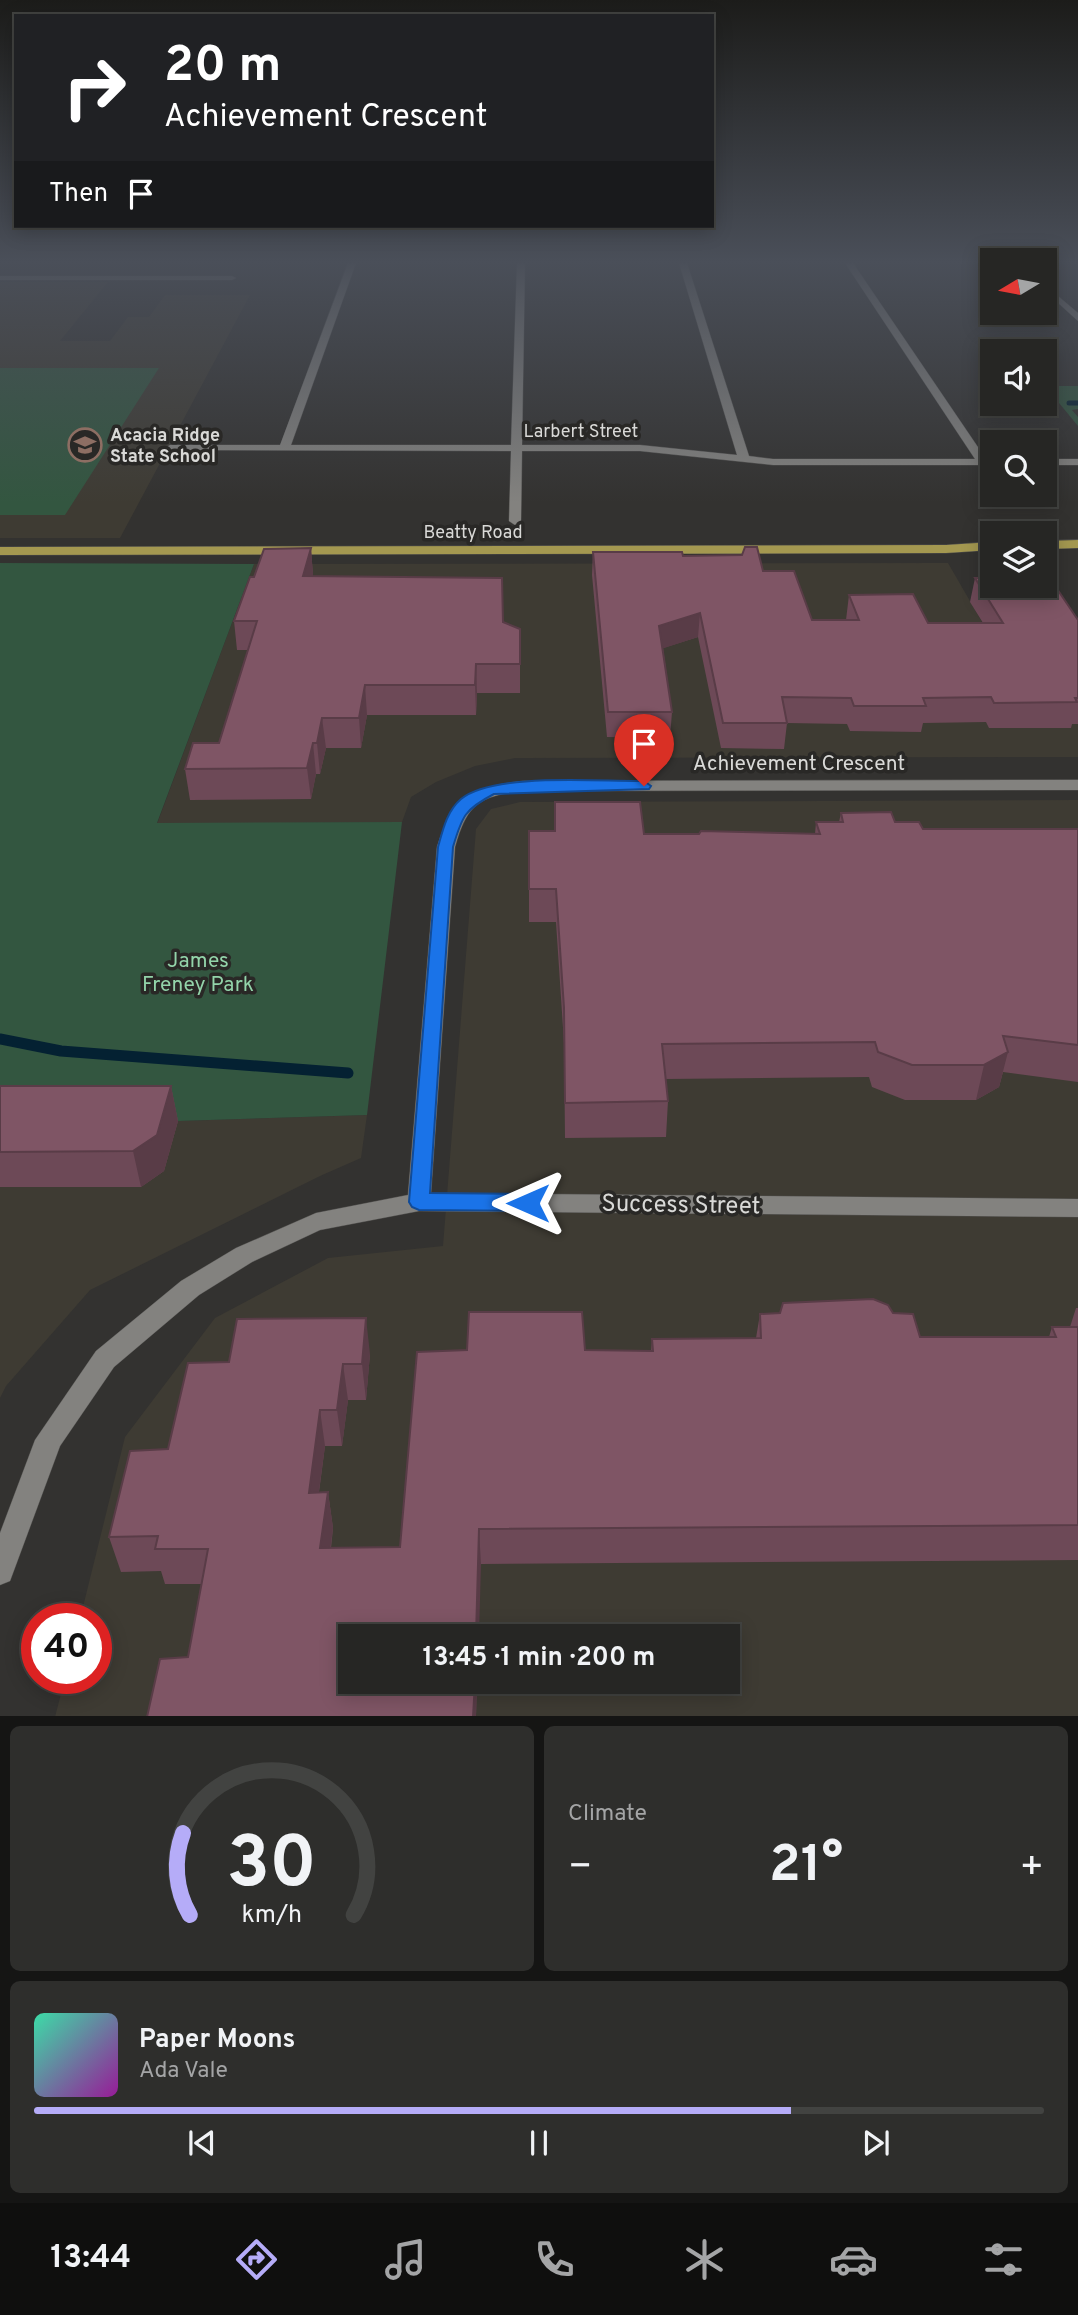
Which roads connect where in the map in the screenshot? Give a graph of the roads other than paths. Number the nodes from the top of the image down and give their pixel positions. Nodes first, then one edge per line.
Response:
1 (323, 343) edge
2 (519, 343) edge
3 (708, 343) edge
4 (905, 343) edge
5 (285, 447) junction
6 (170, 448) dead end
7 (517, 448) junction
8 (980, 451) edge
9 (744, 459) junction
10 (980, 462) edge
11 (1057, 462) edge
12 (1078, 462) edge
13 (515, 521) dead end
14 (1078, 544) edge
15 (1057, 545) edge
16 (980, 547) edge
17 (946, 549) junction
18 (0, 551) edge
19 (980, 552) edge
20 (1057, 553) edge
21 (1078, 553) edge
22 (1078, 785) edge
23 (419, 1202) junction
24 (1078, 1208) edge
25 (0, 1571) edge

1 - 5 street
2 - 7 street
3 - 9 street
4 - 8 street
5 - 6 street, Larbert Street
5 - 7 street, Larbert Street
7 - 9 street, Larbert Street
7 - 13 street
9 - 10 street, Larbert Street
11 - 12 street
14 - 15 main road
16 - 17 main road, Beatty Road
17 - 18 main road, Beatty Road
17 - 19 main road, Beatty Road
20 - 21 main road
22 - 23 street, Achievement Crescent
23 - 24 street, Success Street
23 - 25 street, Success Street

